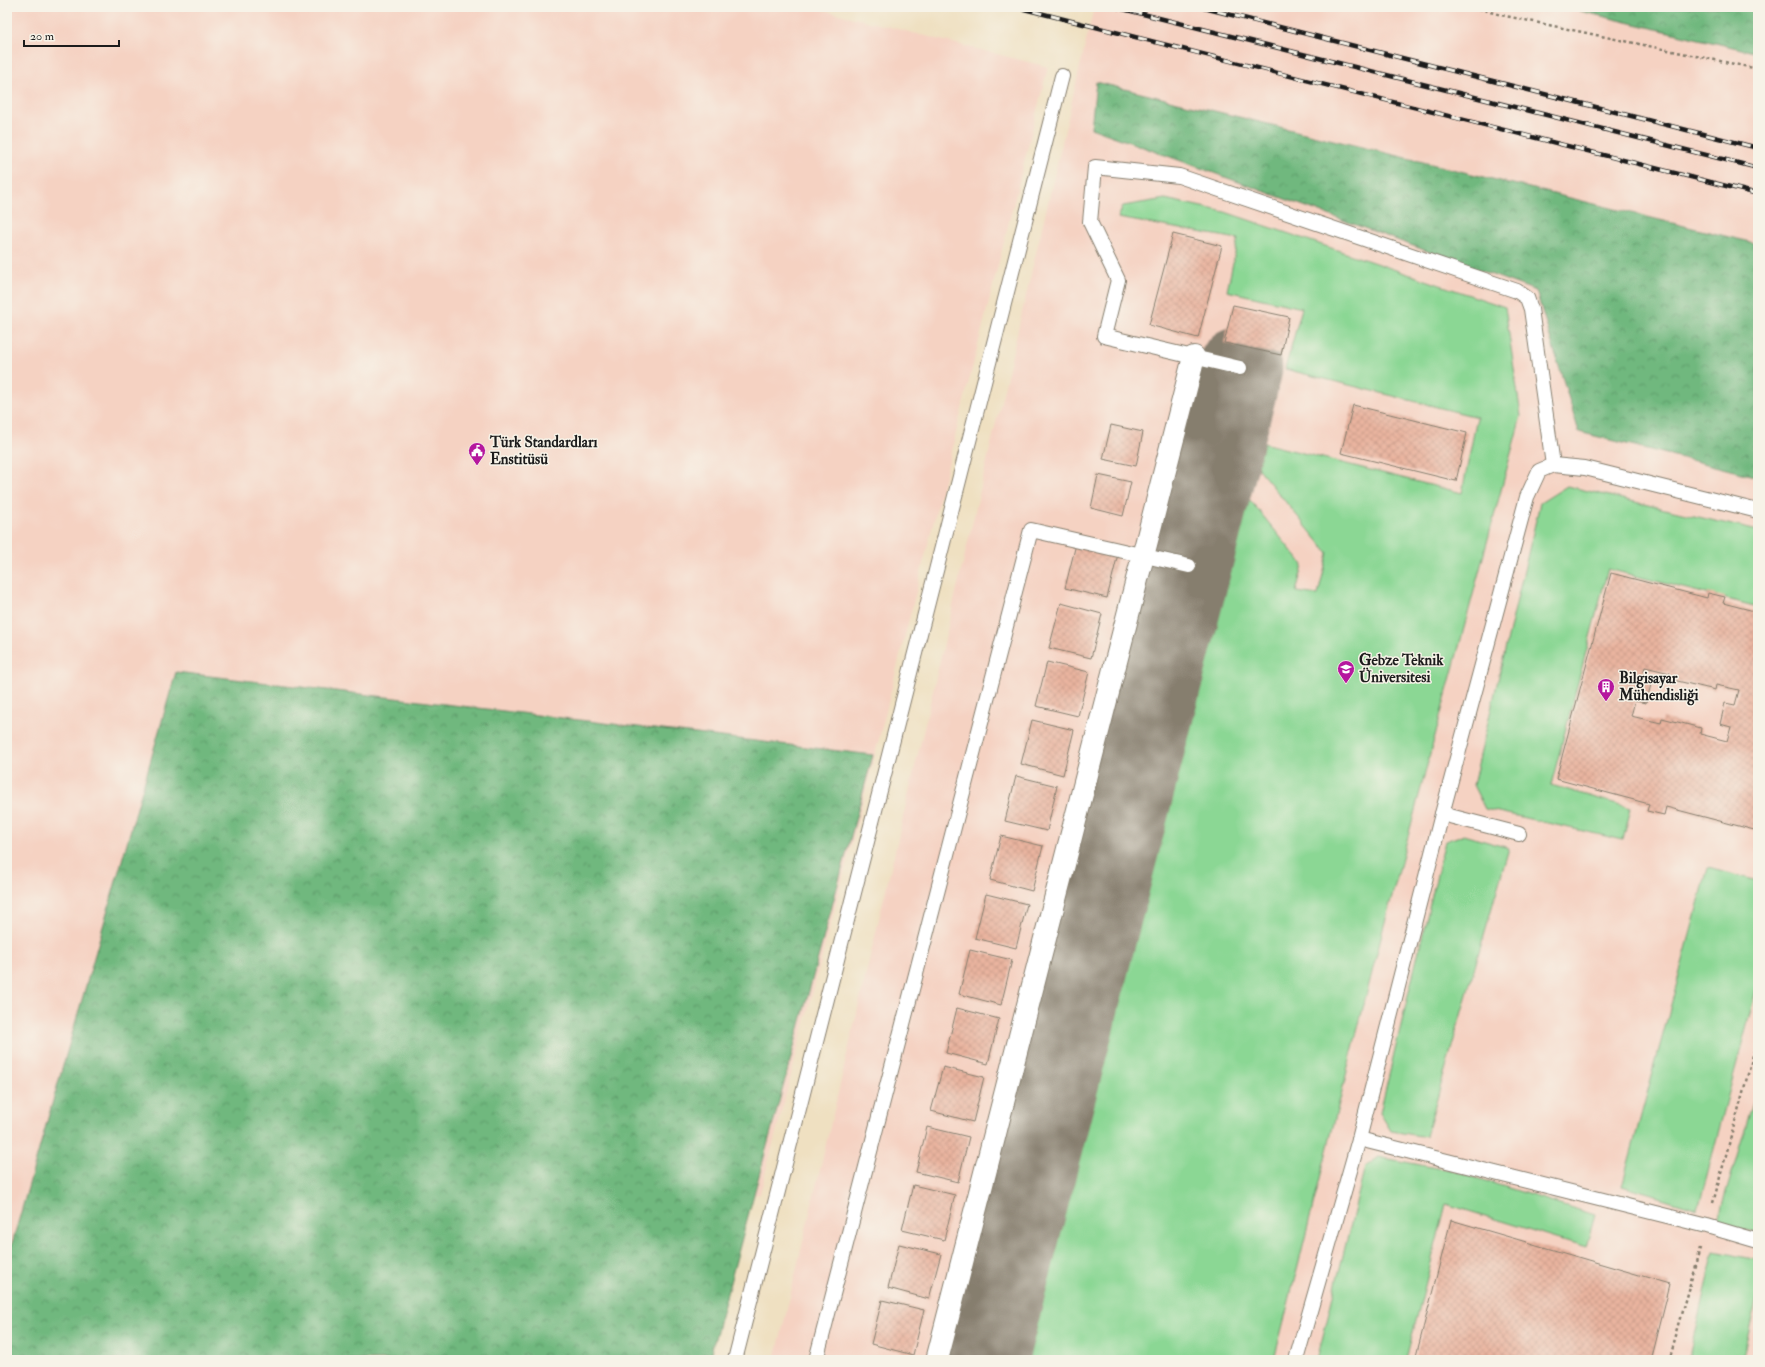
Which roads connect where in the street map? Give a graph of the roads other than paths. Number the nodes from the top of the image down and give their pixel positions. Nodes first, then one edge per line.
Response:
1 (1062, 76) dead end
2 (1194, 357) junction
3 (1240, 368) dead end
4 (1553, 465) junction
5 (1758, 511) edge
6 (1143, 556) junction
7 (1189, 566) dead end
8 (1442, 814) junction
9 (1519, 834) dead end
10 (1359, 1138) junction
11 (1758, 1241) edge
12 (736, 1360) edge
13 (816, 1360) edge
14 (937, 1360) edge
15 (1296, 1360) edge

1 - 12 lane
2 - 3 lane
2 - 4 lane
2 - 6 street
4 - 5 lane
4 - 8 lane
6 - 7 lane
6 - 13 lane
6 - 14 street
8 - 9 lane
8 - 10 lane
10 - 11 lane
10 - 15 lane

